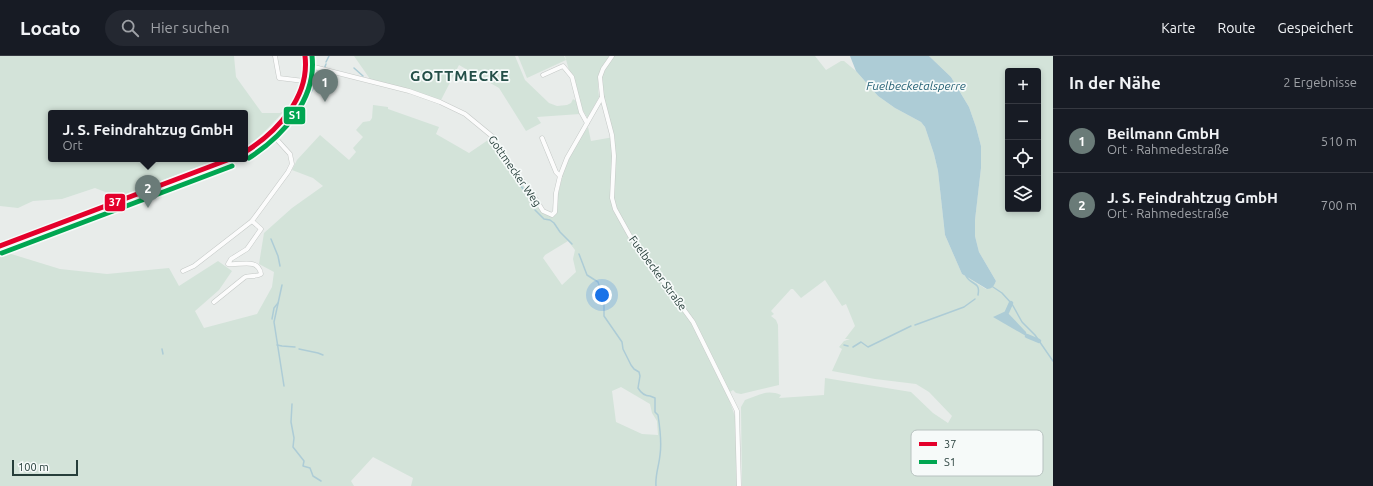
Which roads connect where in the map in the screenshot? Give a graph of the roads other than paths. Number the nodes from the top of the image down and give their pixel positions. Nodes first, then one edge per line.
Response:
1 (275, 56) edge
2 (305, 56) edge
3 (612, 56) edge
4 (306, 65) junction
5 (543, 75) dead end
6 (304, 81) junction
7 (602, 97) junction
8 (587, 123) junction
9 (273, 136) junction
10 (542, 138) dead end
11 (248, 150) edge
12 (222, 162) edge
13 (560, 176) junction
14 (252, 221) junction
15 (0, 246) edge
16 (183, 271) dead end
17 (214, 302) dead end
18 (739, 486) edge

1 - 6 street
2 - 4 main road
3 - 7 street, Fuelbecker Straße
4 - 6 main road
4 - 13 street, Gottmecker Weg
5 - 8 street
6 - 9 main road
7 - 8 street, Gottmecker Weg
7 - 18 street, Fuelbecker Straße
8 - 13 street, Gottmecker Weg
9 - 11 main road
9 - 14 street
10 - 13 street
12 - 15 main road
14 - 16 street
14 - 17 street

